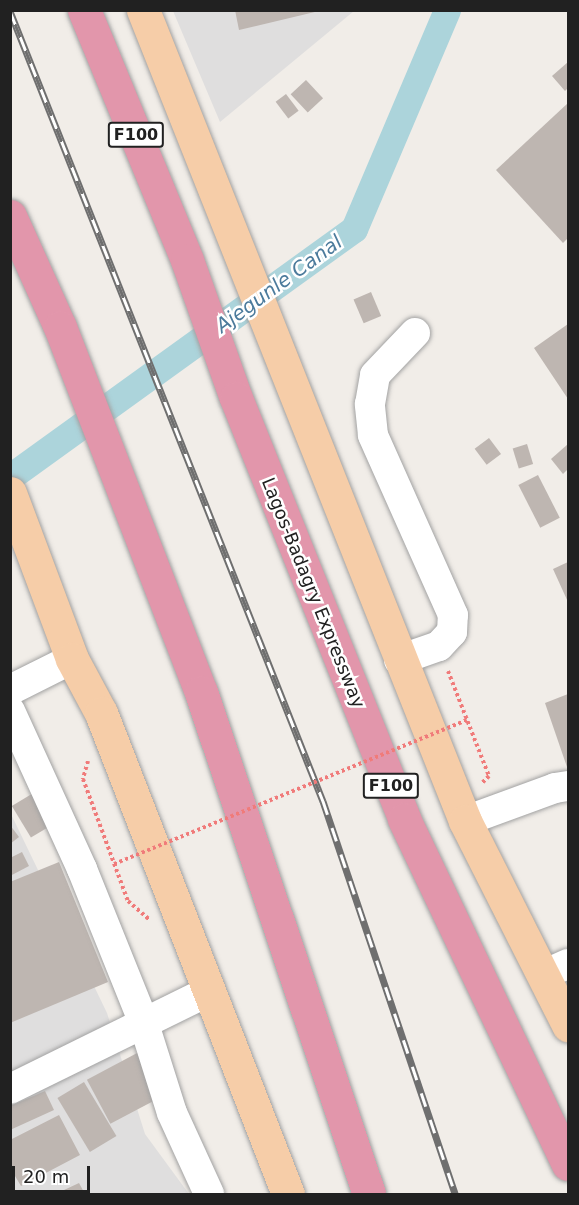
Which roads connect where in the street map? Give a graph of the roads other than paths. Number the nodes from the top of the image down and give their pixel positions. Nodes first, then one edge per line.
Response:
1 (84, 10) edge
2 (143, 10) edge
3 (10, 216) edge
4 (416, 333) dead end
5 (10, 492) edge
6 (72, 659) junction
7 (399, 660) junction
8 (10, 690) edge
9 (10, 711) edge
10 (568, 786) edge
11 (461, 813) junction
12 (556, 970) edge
13 (207, 992) junction
14 (143, 1021) junction
15 (568, 1025) edge
16 (10, 1089) edge
17 (568, 1164) edge
18 (209, 1194) edge
19 (288, 1194) edge
20 (369, 1194) edge

1 - 17 highway, Lagos-Badagry Expressway / F100
2 - 7 main road
3 - 20 highway
4 - 7 street
5 - 6 main road
6 - 8 street
6 - 13 main road
7 - 11 main road
9 - 14 street
10 - 11 street
11 - 12 main road
12 - 15 main road
13 - 14 street
13 - 19 main road
14 - 16 street
14 - 18 street

